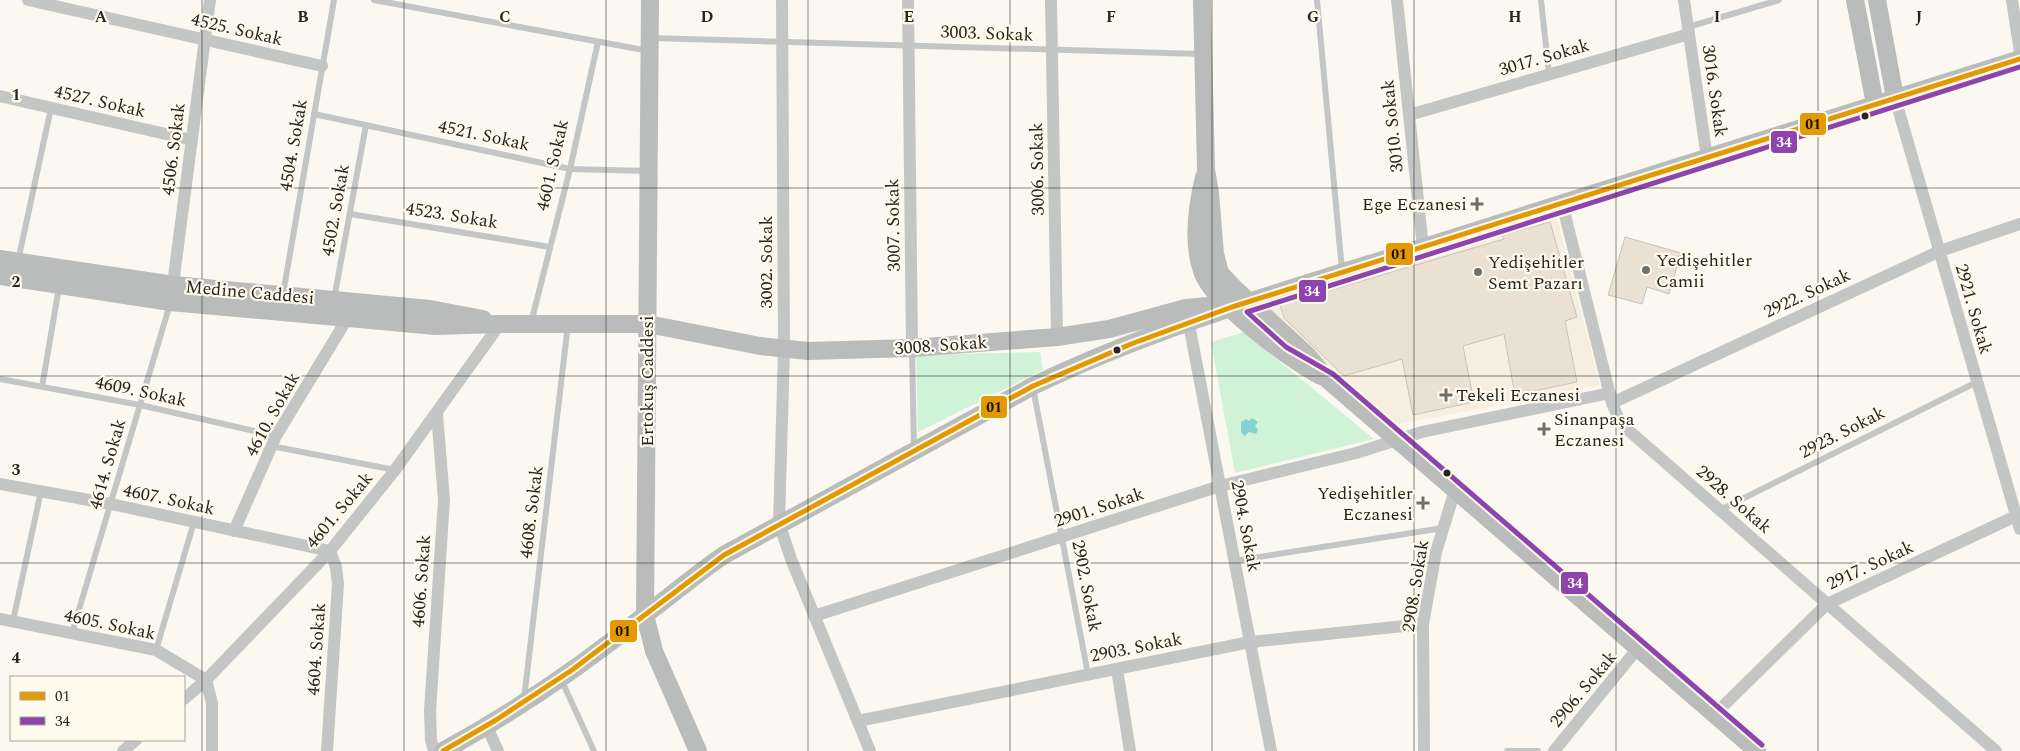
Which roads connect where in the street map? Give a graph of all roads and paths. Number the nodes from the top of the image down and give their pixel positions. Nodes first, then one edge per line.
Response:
1 (28, 0) edge
2 (210, 0) edge
3 (334, 0) edge
4 (374, 0) edge
5 (650, 0) edge
6 (782, 0) edge
7 (908, 0) edge
8 (1052, 0) edge
9 (1202, 0) edge
10 (1317, 0) edge
11 (1397, 0) edge
12 (1541, 0) edge
13 (1684, 0) edge
14 (1779, 0) edge
15 (1855, 0) edge
16 (1877, 0) edge
17 (2012, 0) edge
18 (1689, 30) junction
19 (205, 40) junction
20 (598, 42) junction
21 (782, 42) junction
22 (650, 45) junction
23 (909, 46) junction
24 (1052, 50) junction
25 (2020, 52) edge
26 (1203, 54) junction
27 (2020, 59) edge
28 (322, 66) junction
29 (1549, 74) junction
30 (0, 96) edge
31 (1895, 98) junction
32 (1875, 104) junction
33 (51, 108) junction
34 (314, 114) junction
35 (1409, 114) junction
36 (366, 125) junction
37 (192, 140) junction
38 (1707, 158) junction
39 (570, 169) junction
40 (1206, 169) junction
41 (649, 171) junction
42 (1562, 203) junction
43 (350, 214) junction
44 (2020, 224) edge
45 (550, 247) junction
46 (1423, 248) junction
47 (1940, 251) junction
48 (1199, 258) junction
49 (9, 261) edge
50 (1342, 273) junction
51 (0, 276) edge
52 (59, 285) junction
53 (172, 294) junction
54 (283, 295) junction
55 (334, 300) junction
56 (1250, 302) junction
57 (1232, 309) junction
58 (1187, 316) junction
59 (347, 318) junction
60 (500, 324) junction
61 (531, 324) junction
62 (568, 324) junction
63 (648, 324) junction
64 (1056, 337) junction
65 (912, 348) junction
66 (784, 350) junction
67 (0, 379) edge
68 (1328, 380) junction
69 (1977, 382) junction
70 (1033, 386) junction
71 (42, 387) junction
72 (1611, 398) junction
73 (140, 405) junction
74 (437, 414) junction
75 (1397, 439) junction
76 (273, 441) junction
77 (914, 450) junction
78 (395, 470) junction
79 (0, 484) edge
80 (1220, 486) junction
81 (1455, 490) junction
82 (40, 491) junction
83 (111, 504) junction
84 (1720, 510) junction
85 (194, 522) junction
86 (779, 523) junction
87 (2019, 523) edge
88 (1443, 528) junction
89 (234, 531) junction
90 (1062, 537) junction
91 (330, 551) junction
92 (1234, 560) junction
93 (1827, 604) junction
94 (645, 615) junction
95 (814, 616) junction
96 (0, 619) edge
97 (13, 621) junction
98 (1423, 624) junction
99 (72, 633) junction
100 (1250, 642) junction
101 (1638, 648) junction
102 (156, 650) junction
103 (1117, 669) junction
104 (1088, 674) junction
105 (561, 678) junction
106 (206, 680) junction
107 (185, 698) edge
108 (523, 703) junction
109 (1715, 714) junction
110 (858, 721) junction
111 (487, 727) junction
112 (135, 741) edge
113 (123, 751) edge
114 (212, 751) edge
115 (327, 751) edge
116 (434, 751) edge
117 (443, 751) edge
118 (498, 751) edge
119 (594, 751) edge
120 (698, 751) edge
121 (870, 751) edge
122 (1130, 751) edge
123 (1270, 751) edge
124 (1424, 751) edge
125 (1507, 751) edge
126 (1538, 751) edge
127 (1554, 751) edge
128 (1757, 751) edge
129 (1996, 751) edge

1 - 19 street, 4525. Sokak
2 - 19 street, 4506. Sokak
3 - 28 lane, 4504. Sokak
4 - 20 lane, 3003. Sokak
5 - 22 street, Ertokuş Caddesi
6 - 21 street, 3002. Sokak
7 - 23 street, 3007. Sokak
8 - 24 street, 3006. Sokak
9 - 26 street
10 - 50 lane
11 - 35 street, 3010. Sokak
12 - 29 lane
13 - 18 street, 3016. Sokak
14 - 18 lane, 3017. Sokak
15 - 32 street
16 - 31 street
17 - 25 street
18 - 29 street, 3017. Sokak
18 - 38 street, 3016. Sokak
19 - 28 street, 4525. Sokak
19 - 37 street, 4506. Sokak
20 - 22 lane, 3003. Sokak
20 - 39 lane, 4601. Sokak
21 - 22 lane, 3003. Sokak
21 - 23 lane, 3003. Sokak
21 - 66 street, 3002. Sokak
22 - 41 street, Ertokuş Caddesi
23 - 24 lane, 3003. Sokak
23 - 65 street, 3007. Sokak
24 - 26 lane, 3003. Sokak
24 - 64 street, 3006. Sokak
26 - 40 street
27 - 31 street
28 - 34 lane, 4504. Sokak
29 - 35 street, 3017. Sokak
30 - 33 street, 4527. Sokak
31 - 32 street
31 - 47 street, 2921. Sokak
32 - 38 street
33 - 37 street, 4527. Sokak
33 - 49 lane
34 - 36 lane, 4521. Sokak
34 - 54 lane, 4504. Sokak
35 - 46 street, 3010. Sokak
36 - 39 lane, 4521. Sokak
36 - 43 lane, 4502. Sokak
37 - 53 street, 4506. Sokak
38 - 42 street
39 - 41 lane, 4521. Sokak
39 - 45 lane, 4601. Sokak
40 - 48 street
40 - 56 street
41 - 63 street, Ertokuş Caddesi
42 - 46 street
42 - 72 street, 2928. Sokak
43 - 45 lane, 4523. Sokak
43 - 55 lane, 4502. Sokak
44 - 47 street, 2922. Sokak
45 - 61 lane, 4601. Sokak
46 - 50 street
47 - 69 street, 2921. Sokak
47 - 72 street, 2922. Sokak
48 - 57 street
48 - 58 street
49 - 53 street, Medine Caddesi
50 - 56 street
51 - 52 street, Medine Caddesi
52 - 53 street, Medine Caddesi
52 - 71 lane
53 - 54 street, Medine Caddesi
53 - 59 street, Medine Caddesi
53 - 73 lane, 4614. Sokak
54 - 55 street, Medine Caddesi
55 - 60 street, Medine Caddesi
56 - 57 street
56 - 68 street
57 - 58 street
57 - 68 street
58 - 64 street, 3008. Sokak
58 - 70 street
58 - 80 street, 2904. Sokak
59 - 60 street, Medine Caddesi
59 - 76 street, 4610. Sokak
60 - 61 street, Medine Caddesi
60 - 74 street, 4601. Sokak
61 - 62 street, Medine Caddesi
62 - 63 street, Medine Caddesi
62 - 108 lane, 4608. Sokak
63 - 66 street, 3008. Sokak
63 - 94 street, Ertokuş Caddesi
64 - 65 street, 3008. Sokak
65 - 66 street, 3008. Sokak
65 - 77 lane, 3007. Sokak
66 - 86 street, 3002. Sokak
67 - 71 lane, 4609. Sokak
68 - 75 street
69 - 84 lane, 2923. Sokak
69 - 87 street, 2921. Sokak
70 - 77 street
70 - 90 lane, 2902. Sokak
71 - 73 lane, 4609. Sokak
72 - 75 street, 2922. Sokak
72 - 84 street, 2928. Sokak
73 - 76 lane, 4609. Sokak
73 - 83 lane, 4614. Sokak
74 - 78 street, 4601. Sokak
74 - 116 street, 4606. Sokak
75 - 80 street, 2901. Sokak
75 - 81 street
76 - 78 lane, 4609. Sokak
76 - 89 street, 4610. Sokak
77 - 86 street
78 - 91 street, 4601. Sokak
79 - 82 street, 4607. Sokak
80 - 90 street, 2901. Sokak
80 - 92 street, 2904. Sokak
81 - 88 street, 2908. Sokak
81 - 101 street
82 - 83 street, 4607. Sokak
82 - 97 lane
83 - 85 street, 4607. Sokak
83 - 99 lane, 4614. Sokak
84 - 93 street, 2928. Sokak
85 - 89 street, 4607. Sokak
85 - 102 lane
86 - 94 street
86 - 95 street
87 - 93 street, 2917. Sokak
88 - 92 lane
88 - 98 street, 2908. Sokak
89 - 91 street, 4607. Sokak
90 - 95 street, 2901. Sokak
90 - 104 lane, 2902. Sokak
91 - 106 street, 4601. Sokak
91 - 115 street, 4604. Sokak
92 - 100 street, 2904. Sokak
93 - 109 street, 2917. Sokak
93 - 129 street, 2928. Sokak
94 - 105 street
94 - 120 street, Ertokuş Caddesi
95 - 110 street
96 - 97 street, 4605. Sokak
97 - 99 street, 4605. Sokak
98 - 100 street, 2903. Sokak
98 - 124 street, 2908. Sokak
99 - 102 street, 4605. Sokak
100 - 103 street, 2903. Sokak
100 - 123 street, 2904. Sokak
101 - 109 street
101 - 127 street, 2906. Sokak
102 - 106 street, 4605. Sokak
103 - 104 street, 2903. Sokak
103 - 122 street
104 - 110 street, 2903. Sokak
105 - 108 street
105 - 119 lane
106 - 107 street, 4601. Sokak
106 - 114 street
108 - 111 street
109 - 128 street
110 - 121 street
111 - 117 street
111 - 118 street
112 - 113 street
125 - 126 lane

